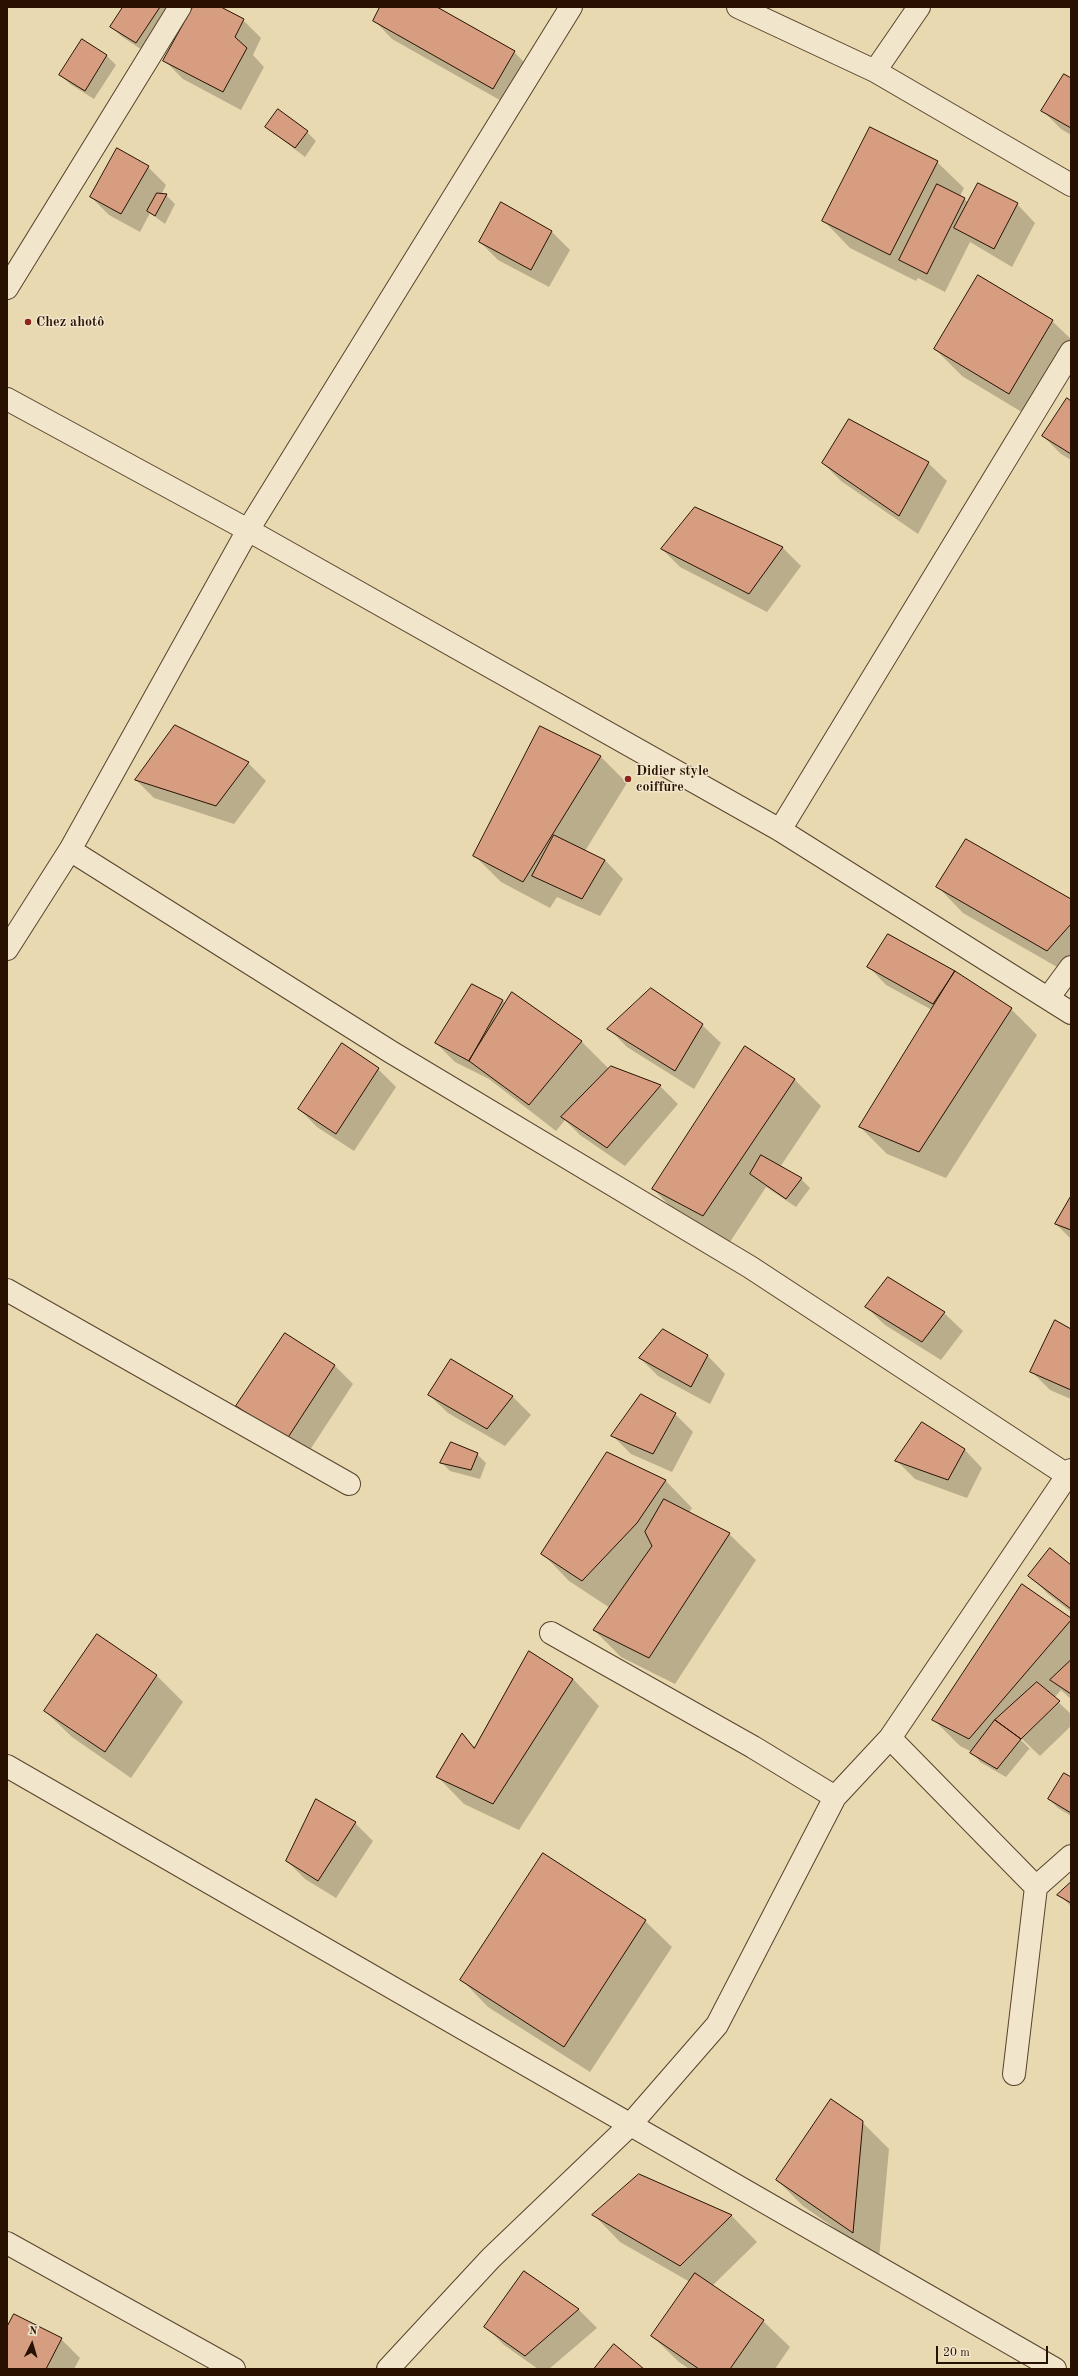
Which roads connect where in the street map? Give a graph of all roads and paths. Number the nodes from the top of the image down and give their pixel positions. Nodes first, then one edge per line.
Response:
1 (180, 7) edge
2 (571, 7) edge
3 (738, 7) edge
4 (918, 7) edge
5 (875, 71) junction
6 (1071, 185) edge
7 (7, 288) edge
8 (1071, 352) edge
9 (7, 400) edge
10 (248, 530) junction
11 (780, 830) junction
12 (70, 850) junction
13 (7, 949) edge
14 (1071, 967) edge
15 (1049, 998) junction
16 (1071, 1013) edge
17 (7, 1290) edge
18 (1069, 1472) edge
19 (349, 1484) dead end
20 (551, 1633) dead end
21 (890, 1738) junction
22 (7, 1766) edge
23 (835, 1797) junction
24 (1071, 1856) edge
25 (1036, 1887) junction
26 (1014, 2074) dead end
27 (630, 2125) junction
28 (7, 2243) edge
29 (234, 2369) edge
30 (388, 2369) edge
31 (1055, 2369) edge

1 - 7 street
2 - 10 street
3 - 5 street
4 - 5 street
5 - 6 street
8 - 11 street
9 - 10 street
10 - 11 street
10 - 12 street
11 - 15 street
12 - 13 street
12 - 18 street
14 - 15 street
15 - 16 street
17 - 19 street
18 - 21 street
20 - 23 street
21 - 23 street
21 - 25 street
22 - 27 street
23 - 27 street
24 - 25 street
25 - 26 street
27 - 30 street
27 - 31 street
28 - 29 street

